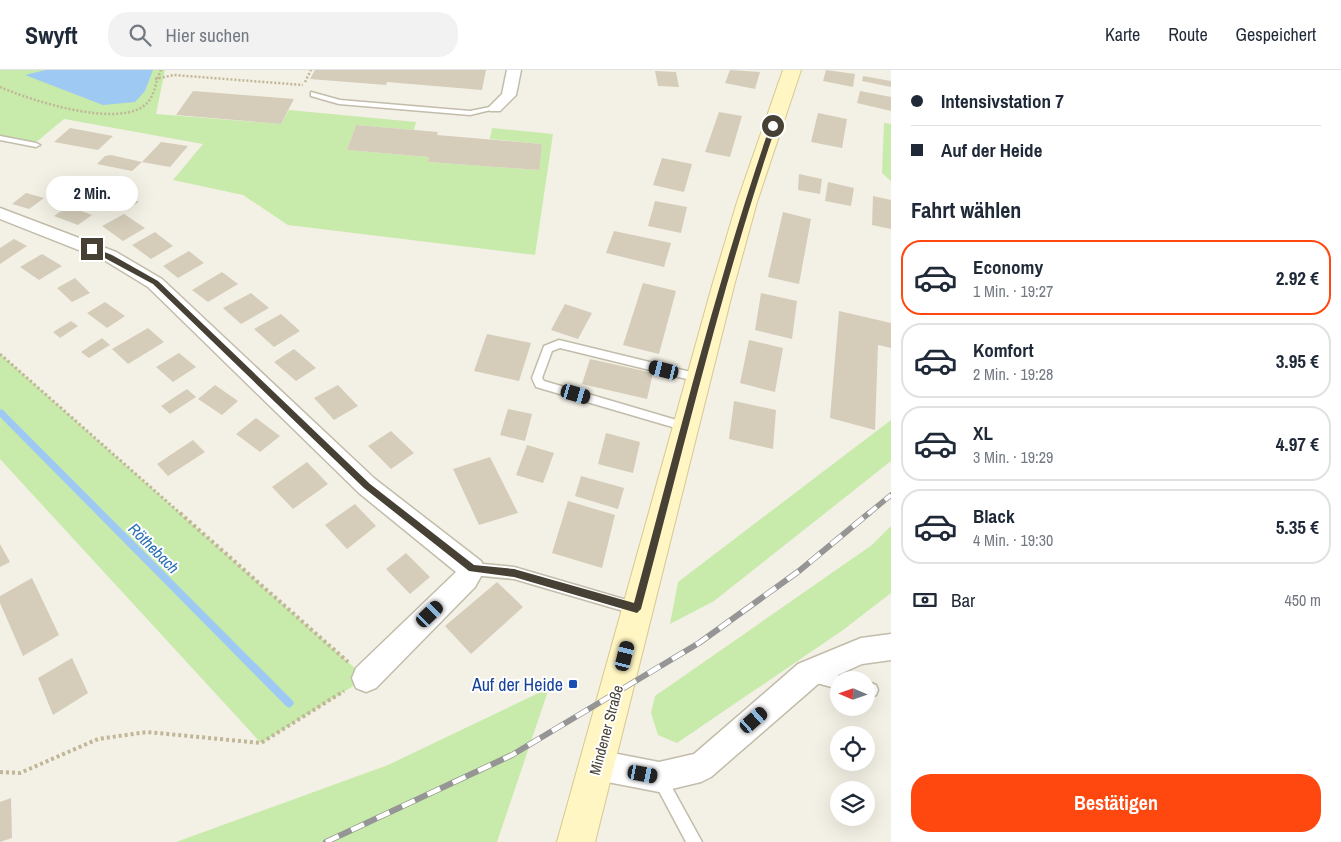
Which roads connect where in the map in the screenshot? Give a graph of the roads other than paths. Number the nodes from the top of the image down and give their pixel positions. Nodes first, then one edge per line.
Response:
1 (514, 70) edge
2 (792, 70) edge
3 (314, 94) road end
4 (495, 108) joint
5 (0, 138) edge
6 (36, 145) dead end
7 (0, 213) edge
8 (699, 378) junction
9 (686, 427) junction
10 (472, 569) junction
11 (637, 609) junction
12 (891, 647) edge
13 (808, 674) junction
14 (366, 678) road end
15 (830, 680) edge
16 (596, 765) junction
17 (659, 777) junction
18 (576, 842) edge
19 (694, 842) edge

1 - 4 street
2 - 8 main road, Mindener Straße
3 - 4 lane
5 - 6 lane
7 - 10 street
8 - 9 main road, Mindener Straße
8 - 9 lane
9 - 11 main road, Mindener Straße
10 - 11 lane
10 - 14 street
11 - 16 main road, Mindener Straße
12 - 13 street
13 - 15 lane
13 - 17 street
16 - 17 street
16 - 18 main road, Mindener Straße
17 - 19 lane

